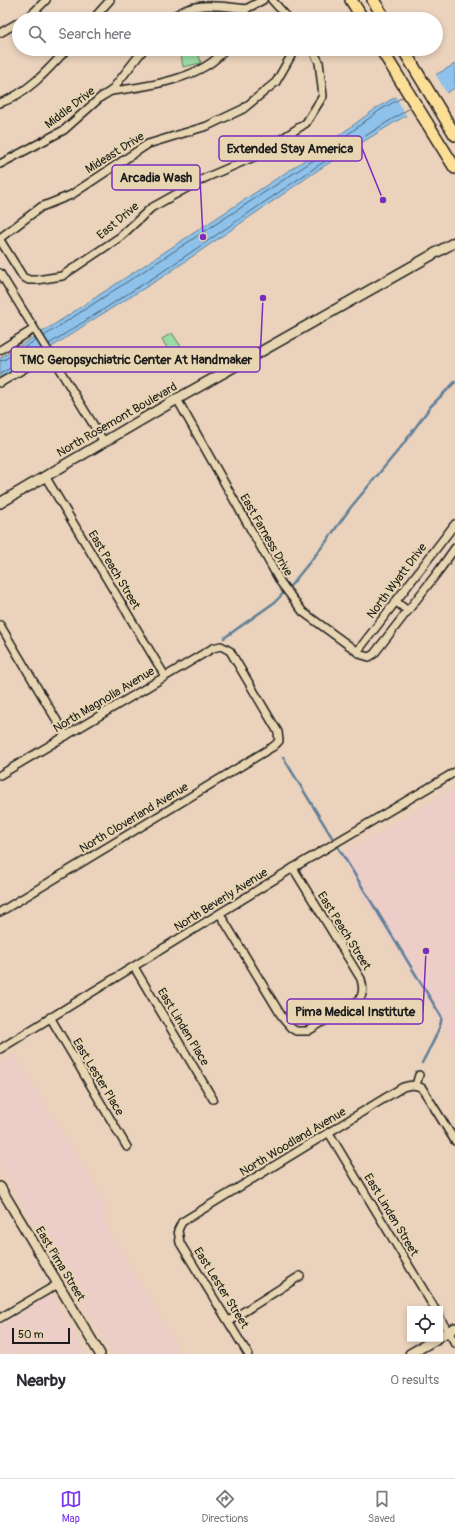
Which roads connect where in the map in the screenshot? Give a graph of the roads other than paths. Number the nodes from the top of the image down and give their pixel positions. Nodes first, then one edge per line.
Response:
1 (110, 0) edge
2 (263, 0) edge
3 (272, 0) edge
4 (351, 0) edge
5 (373, 0) edge
6 (43, 1) edge
7 (246, 9) junction
8 (34, 12) edge
9 (99, 12) edge
10 (179, 12) edge
11 (244, 12) edge
12 (283, 12) edge
13 (359, 12) edge
14 (381, 12) edge
15 (12, 26) edge
16 (0, 33) edge
17 (61, 56) edge
18 (138, 56) edge
19 (219, 56) edge
20 (291, 56) edge
21 (316, 56) edge
22 (385, 56) edge
23 (407, 56) edge
24 (111, 91) junction
25 (0, 103) edge
26 (455, 135) edge
27 (0, 164) edge
28 (455, 168) edge
29 (0, 239) edge
30 (455, 242) edge
31 (0, 273) edge
32 (35, 330) junction
33 (0, 350) edge
34 (48, 352) junction
35 (0, 383) edge
36 (177, 399) junction
37 (104, 442) junction
38 (45, 476) junction
39 (0, 503) edge
40 (455, 524) edge
41 (444, 538) junction
42 (455, 547) edge
43 (395, 602) junction
44 (408, 611) junction
45 (0, 626) edge
46 (357, 652) junction
47 (165, 676) junction
48 (66, 736) junction
49 (279, 741) joint
50 (455, 772) edge
51 (0, 775) edge
52 (293, 868) junction
53 (0, 912) edge
54 (220, 914) junction
55 (134, 967) junction
56 (50, 1018) junction
57 (0, 1049) edge
58 (419, 1075) dead end
59 (416, 1085) junction
60 (213, 1099) dead end
61 (328, 1133) junction
62 (455, 1141) edge
63 (127, 1147) dead end
64 (0, 1188) edge
65 (175, 1230) joint
66 (300, 1276) dead end
67 (58, 1284) junction
68 (433, 1306) edge
69 (0, 1318) edge
70 (229, 1321) junction
71 (443, 1321) edge
72 (452, 1330) edge
73 (443, 1334) edge
74 (431, 1342) edge
75 (455, 1343) edge
76 (100, 1354) edge
77 (248, 1354) edge
78 (410, 1354) edge

1 - 9 street
2 - 7 street
3 - 12 street
4 - 13 main road
5 - 14 main road
6 - 8 street
7 - 10 street
7 - 11 street
15 - 16 street
17 - 25 street
18 - 24 street, Middle Drive
19 - 24 street, Middle Drive
20 - 29 street, Mideast Drive
21 - 29 street, East Drive
22 - 28 main road
23 - 26 main road
24 - 27 street, Middle Drive
30 - 36 street, North Rosemont Boulevard
31 - 32 street
32 - 33 street
32 - 34 street
34 - 35 street
34 - 37 street
36 - 37 street, North Rosemont Boulevard
36 - 46 street, East Farness Drive
37 - 38 street, North Rosemont Boulevard
38 - 39 street, North Rosemont Boulevard
38 - 47 street, East Peach Street
40 - 41 street, North Wyatt Drive
41 - 42 street
41 - 43 street, North Wyatt Drive
42 - 44 street
43 - 44 street
43 - 46 street, North Wyatt Drive
44 - 46 street, East Farness Drive
45 - 48 street
47 - 48 street, North Magnolia Avenue
47 - 49 street, North Magnolia Avenue
48 - 51 street, North Magnolia Avenue
49 - 53 street, North Cloverland Avenue
50 - 52 street, North Beverly Avenue
52 - 54 street, North Beverly Avenue
52 - 54 street, East Peach Street
54 - 55 street, North Beverly Avenue
55 - 56 street, North Beverly Avenue
55 - 60 street, East Linden Place
56 - 57 street, North Beverly Avenue
56 - 63 street, East Lester Place
58 - 59 street
59 - 61 street, North Woodland Avenue
59 - 62 street
61 - 65 street, North Woodland Avenue
61 - 68 street, East Linden Street
64 - 67 street, East Pima Street
65 - 70 street, East Lester Street
66 - 70 street
67 - 69 street
67 - 76 street, East Pima Street
70 - 77 street, East Lester Street
71 - 72 street
72 - 73 street
72 - 75 street
74 - 78 street

